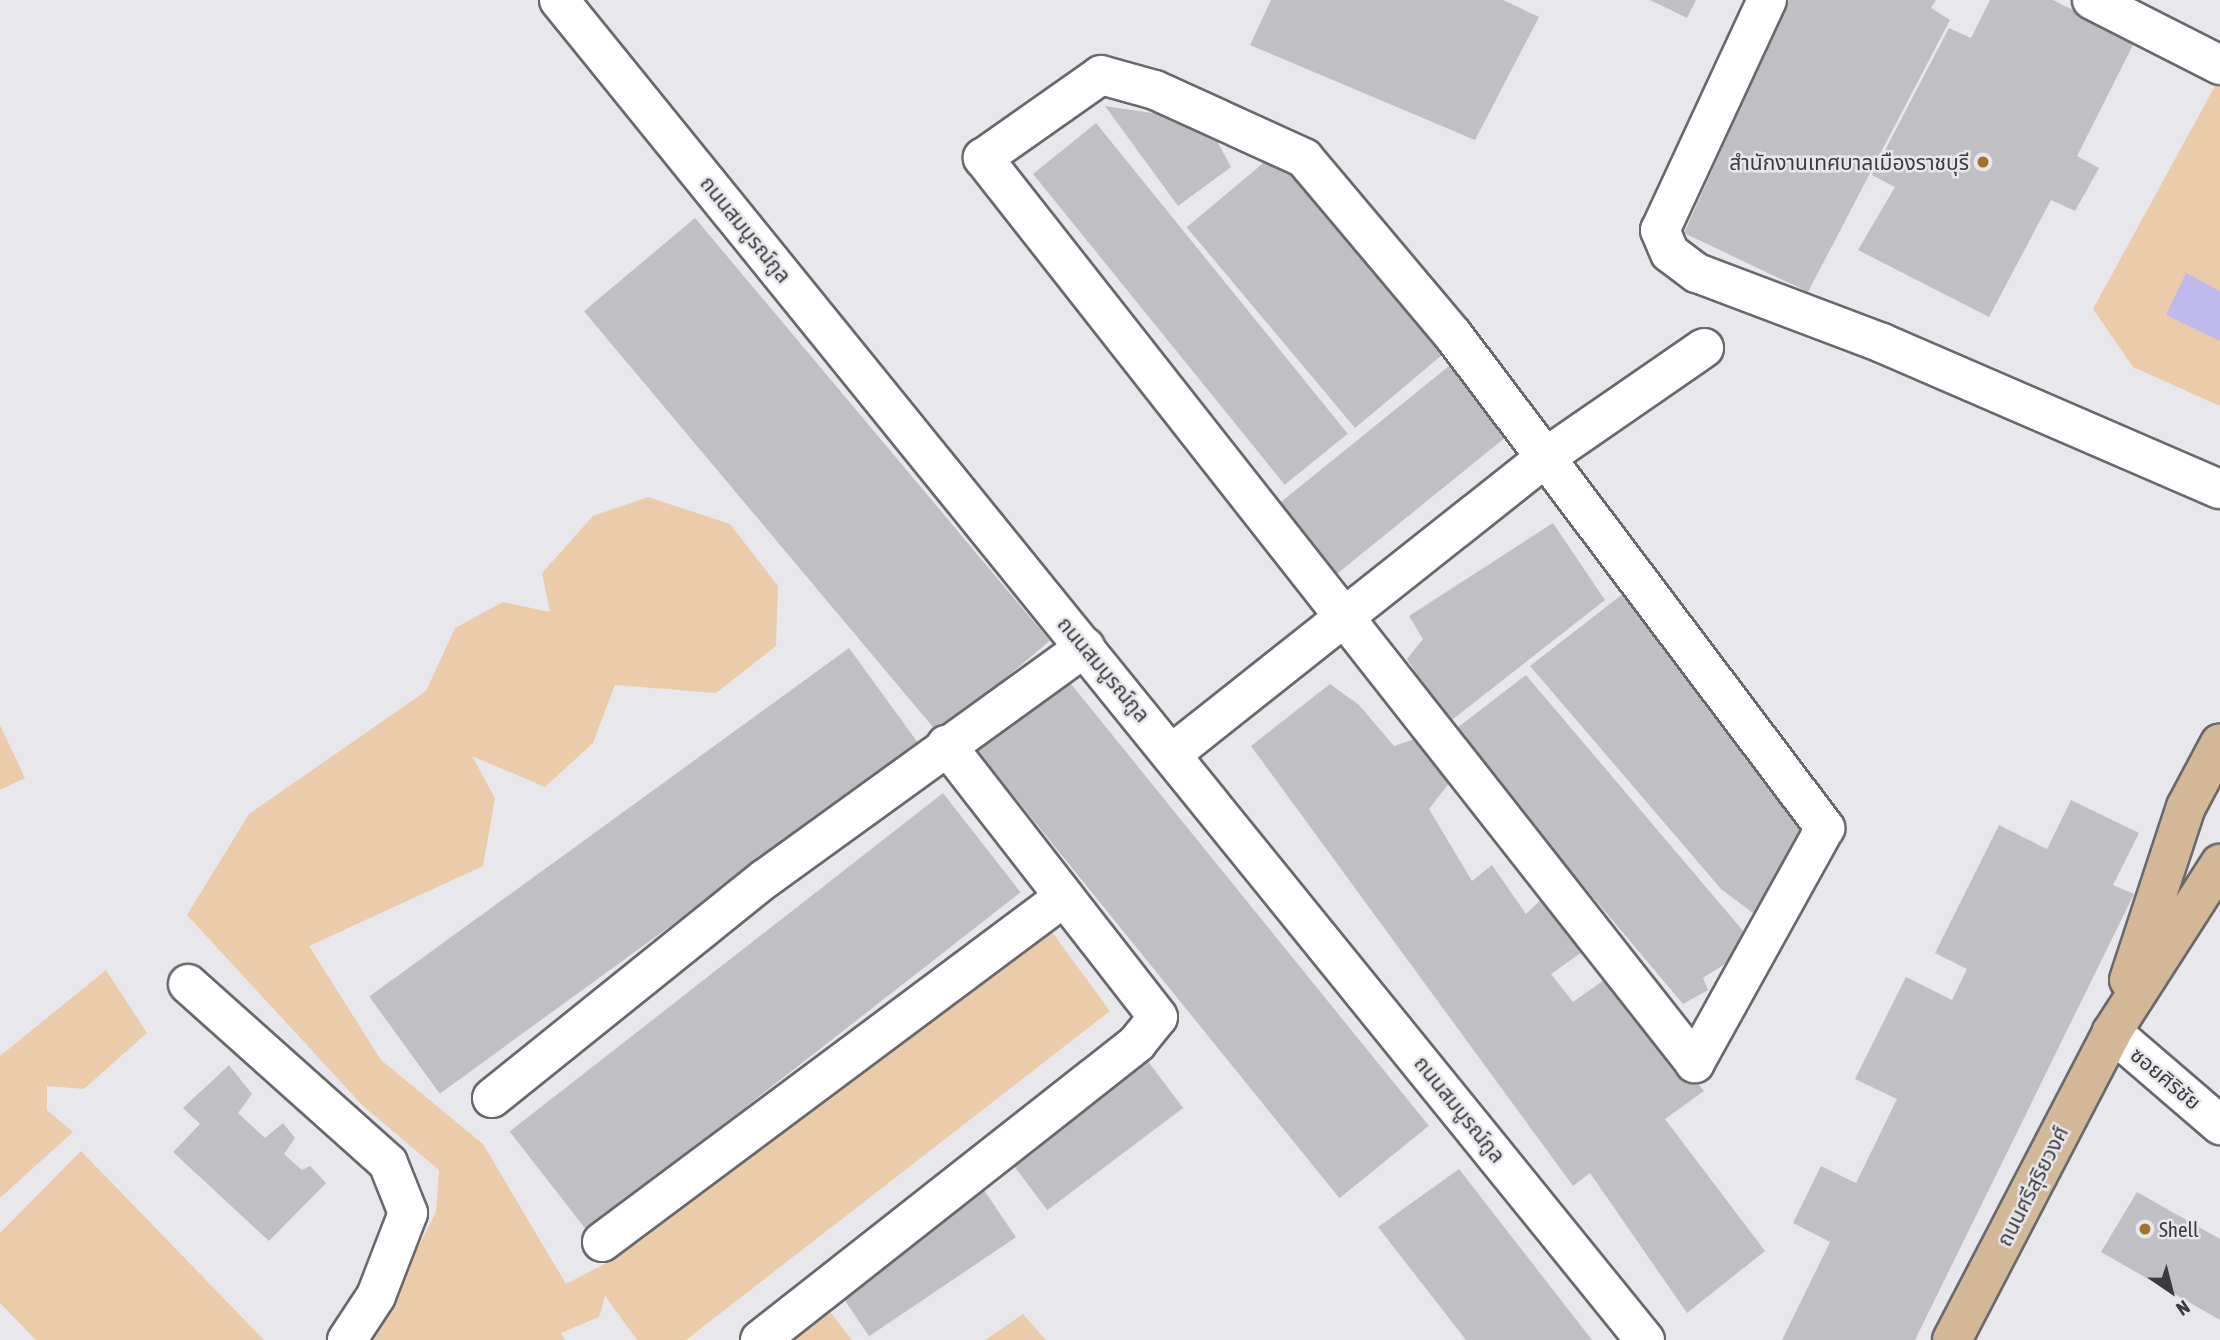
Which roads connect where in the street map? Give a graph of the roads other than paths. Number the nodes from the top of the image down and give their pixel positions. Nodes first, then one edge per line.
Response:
1 (559, 0) edge
2 (1767, 0) edge
3 (2092, 0) edge
4 (2220, 65) edge
5 (1704, 348) dead end
6 (1546, 457) junction
7 (2220, 489) edge
8 (1347, 612) junction
9 (1085, 647) junction
10 (2220, 743) edge
11 (946, 745) junction
12 (1174, 752) junction
13 (2220, 864) edge
14 (1064, 897) junction
15 (188, 984) dead end
16 (2112, 1032) junction
17 (492, 1098) dead end
18 (2220, 1125) edge
19 (602, 1242) dead end
20 (1960, 1336) edge
21 (346, 1340) edge
22 (760, 1340) edge
23 (1645, 1340) edge

1 - 9 street, ถนนสมบูรณ์กูล
2 - 7 street
3 - 4 street
5 - 6 street
6 - 8 street
6 - 8 street
6 - 8 street
8 - 12 street
9 - 11 street
9 - 12 street, ถนนสมบูรณ์กูล
10 - 16 main road, ถนนศรีสุริยวงศ์
11 - 14 street
11 - 17 street
12 - 23 street, ถนนสมบูรณ์กูล
13 - 16 main road, ถนนศรีสุริยวงศ์
14 - 19 street
14 - 22 street
15 - 21 street
16 - 18 street, ซอยศิริชัย
16 - 20 main road, ถนนศรีสุริยวงศ์

